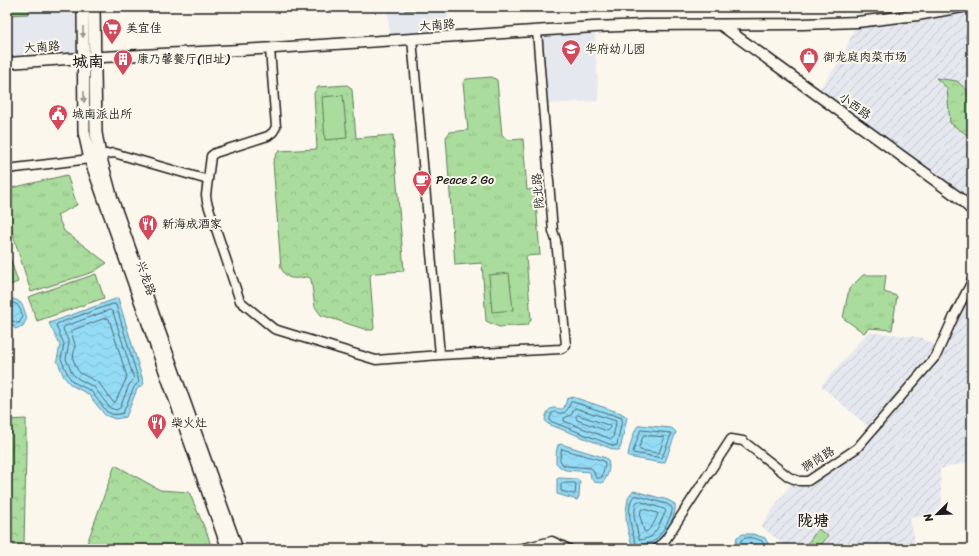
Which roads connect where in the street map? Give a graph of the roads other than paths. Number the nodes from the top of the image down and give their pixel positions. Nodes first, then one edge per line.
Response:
1 (83, 7) edge
2 (94, 7) edge
3 (936, 7) edge
4 (962, 7) edge
5 (917, 15) junction
6 (721, 25) junction
7 (537, 31) junction
8 (412, 39) junction
9 (270, 49) junction
10 (83, 58) junction
11 (95, 58) junction
12 (7, 63) edge
13 (95, 157) junction
14 (7, 169) edge
15 (208, 180) junction
16 (972, 210) edge
17 (972, 281) edge
18 (440, 355) junction
19 (228, 549) edge
20 (236, 549) edge
21 (518, 549) edge
22 (569, 549) edge
23 (657, 549) edge

1 -> 10 main road, 兴龙路
2 - 11 main road, 兴龙路
3 - 5 street, 大南路
4 - 5 street, 大南路
5 - 6 street, 大南路
6 - 7 street, 大南路
6 - 16 street, 小西路
7 - 8 street, 大南路
7 - 18 street, 陇北路
8 - 9 street, 大南路
8 - 18 street
9 - 11 street, 大南路
9 - 15 street
10 - 11 street, 大南路
10 - 12 street, 大南路
10 -> 13 main road, 兴龙路
11 - 13 main road, 兴龙路
13 - 14 street
13 - 15 street
13 - 19 main road, 兴龙路
13 - 20 main road, 兴龙路
15 - 18 street
17 - 23 street, 狮岗路
21 - 22 street

